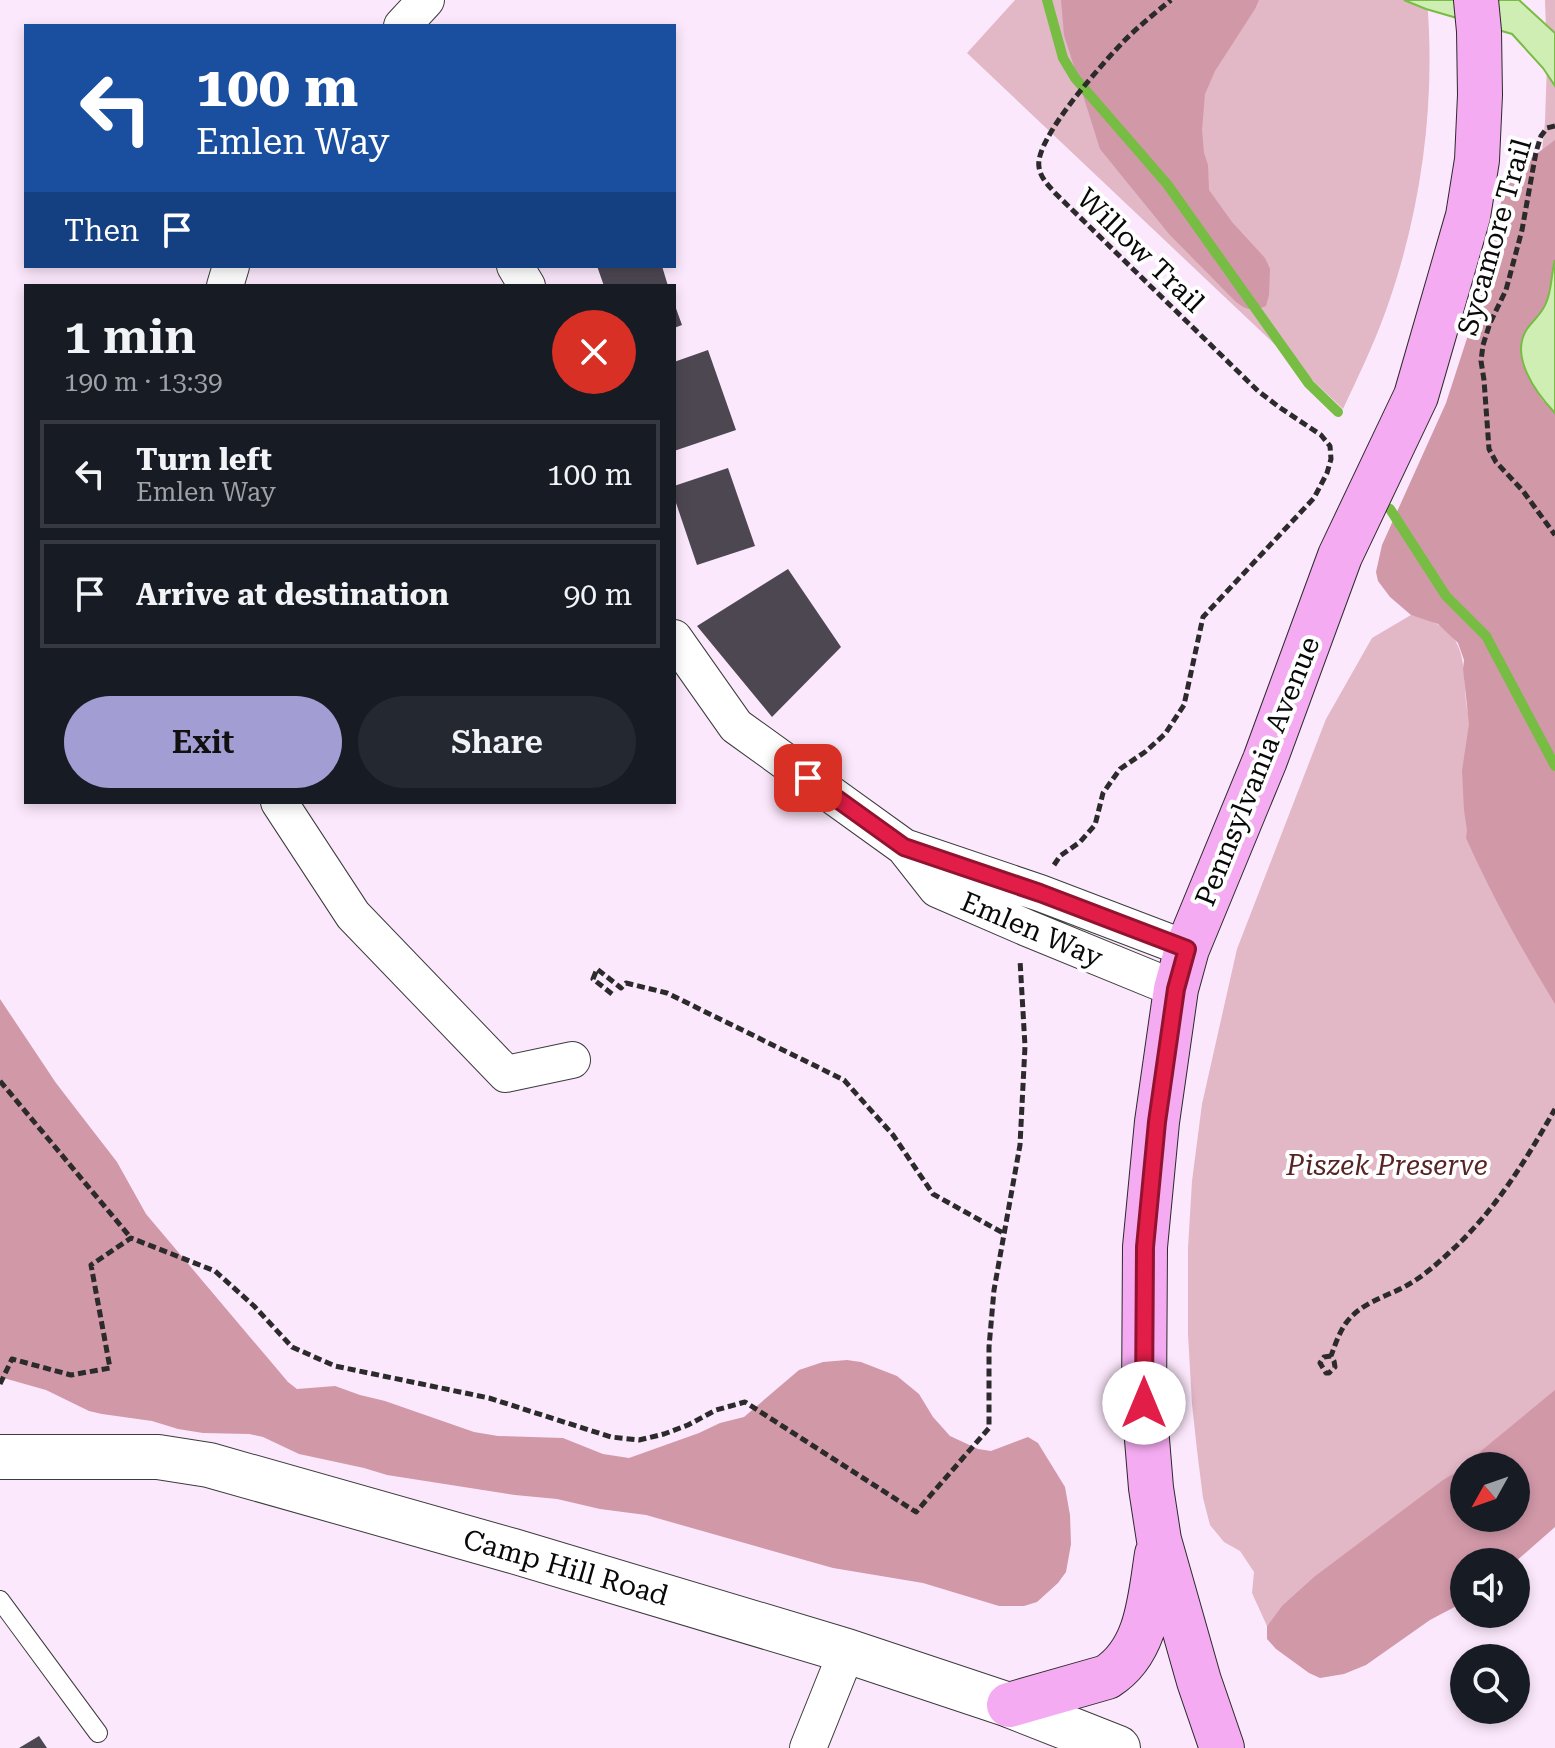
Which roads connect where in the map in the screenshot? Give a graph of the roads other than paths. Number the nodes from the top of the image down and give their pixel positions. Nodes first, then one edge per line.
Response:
1 (426, 0) edge
2 (1477, 16) edge
3 (404, 24) edge
4 (676, 641) edge
5 (280, 804) edge
6 (904, 847) junction
7 (1181, 969) junction
8 (572, 1060) dead end
9 (0, 1457) edge
10 (1159, 1540) junction
11 (0, 1600) edge
12 (847, 1651) junction
13 (1009, 1705) junction
14 (98, 1733) dead end
15 (808, 1748) edge
16 (1118, 1748) edge
17 (1222, 1748) edge

1 - 3 street
2 - 7 main road, Pennsylvania Avenue
4 - 6 street, Emlen Way
5 - 8 street
6 - 7 street, Emlen Way
6 - 7 street, Emlen Way
7 - 10 main road, Pennsylvania Avenue
9 - 12 street, Camp Hill Road
10 - 13 main road
10 - 17 main road, Pennsylvania Avenue
11 - 14 lane
12 - 13 street, Camp Hill Road
12 - 15 street
13 - 16 street, Camp Hill Road

